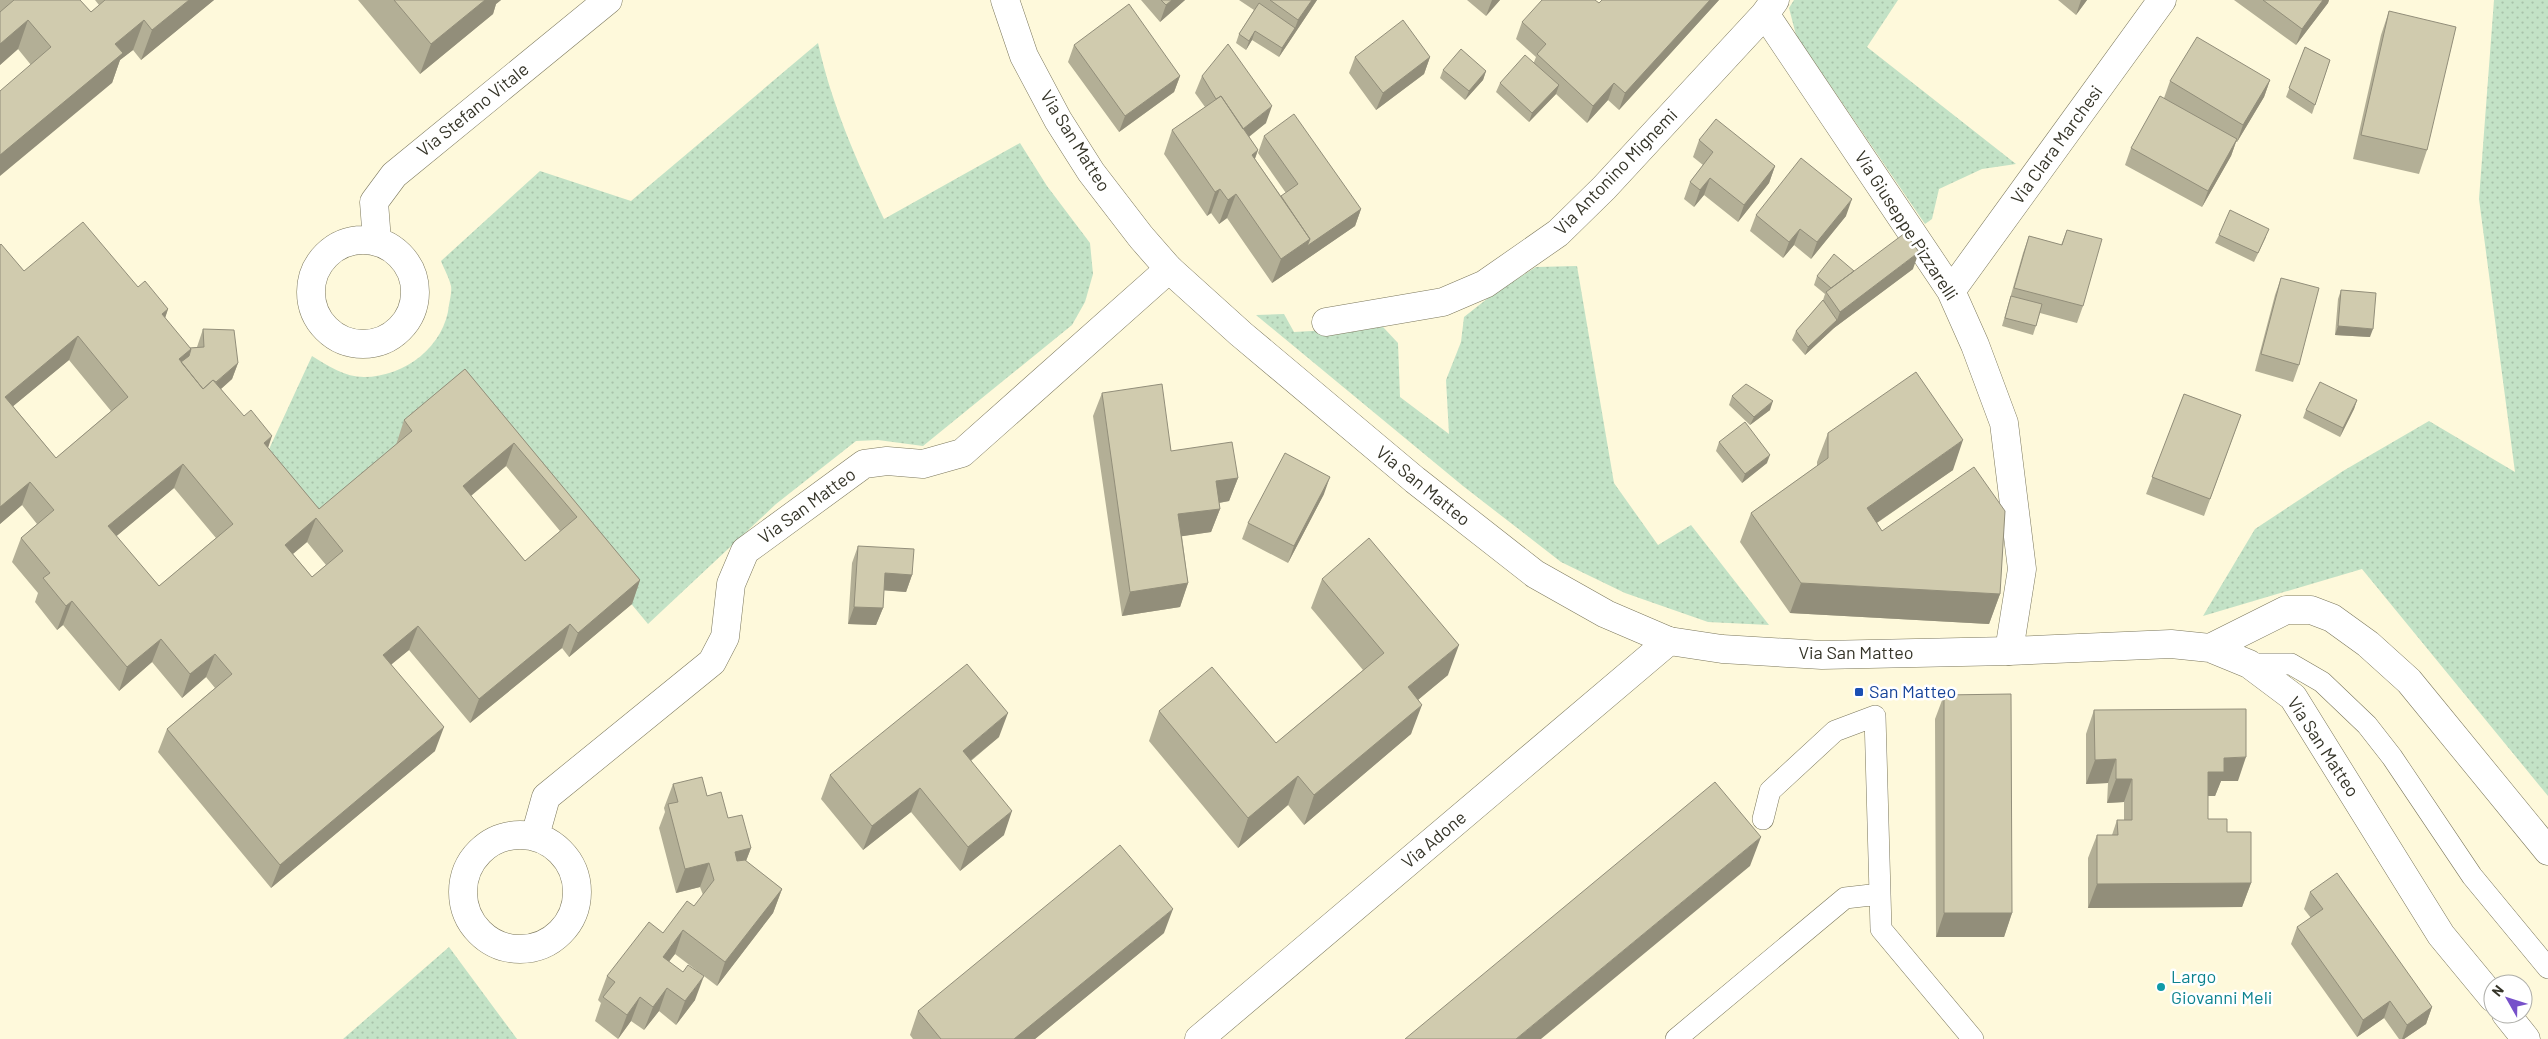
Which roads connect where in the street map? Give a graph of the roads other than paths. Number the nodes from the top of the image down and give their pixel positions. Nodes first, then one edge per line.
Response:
1 (608, 0) edge
2 (1005, 0) edge
3 (2162, 0) edge
4 (1770, 7) edge
5 (377, 241) dead end
6 (1169, 269) junction
7 (1951, 290) junction
8 (1326, 322) dead end
9 (1669, 641) junction
10 (2210, 648) junction
11 (2009, 651) junction
12 (2249, 664) junction
13 (1763, 819) dead end
14 (535, 836) junction
15 (2548, 851) edge
16 (1880, 894) junction
17 (2548, 968) edge
18 (2483, 986) edge
19 (2514, 1024) edge
20 (1199, 1039) edge
21 (1676, 1039) edge
22 (1973, 1039) edge
23 (2526, 1039) edge

1 - 5 street, Via Stefano Vitale
2 - 6 street, Via San Matteo
3 - 7 street, Via Clara Marchesi
4 - 7 street, Via Giuseppe Pizzarelli
4 - 8 street, Via Antonino Mignemi
6 - 9 street, Via San Matteo
6 - 14 street, Via San Matteo
7 - 11 street, Via Giuseppe Pizzarelli
9 - 11 street, Via San Matteo
9 - 20 street, Via Adone
10 - 11 street, Via San Matteo
10 - 12 street, Via San Matteo
10 - 15 street
12 - 17 lane
12 - 18 street, Via San Matteo
13 - 16 lane
14 - 14 street
16 - 21 lane
16 - 22 lane
19 - 23 street

